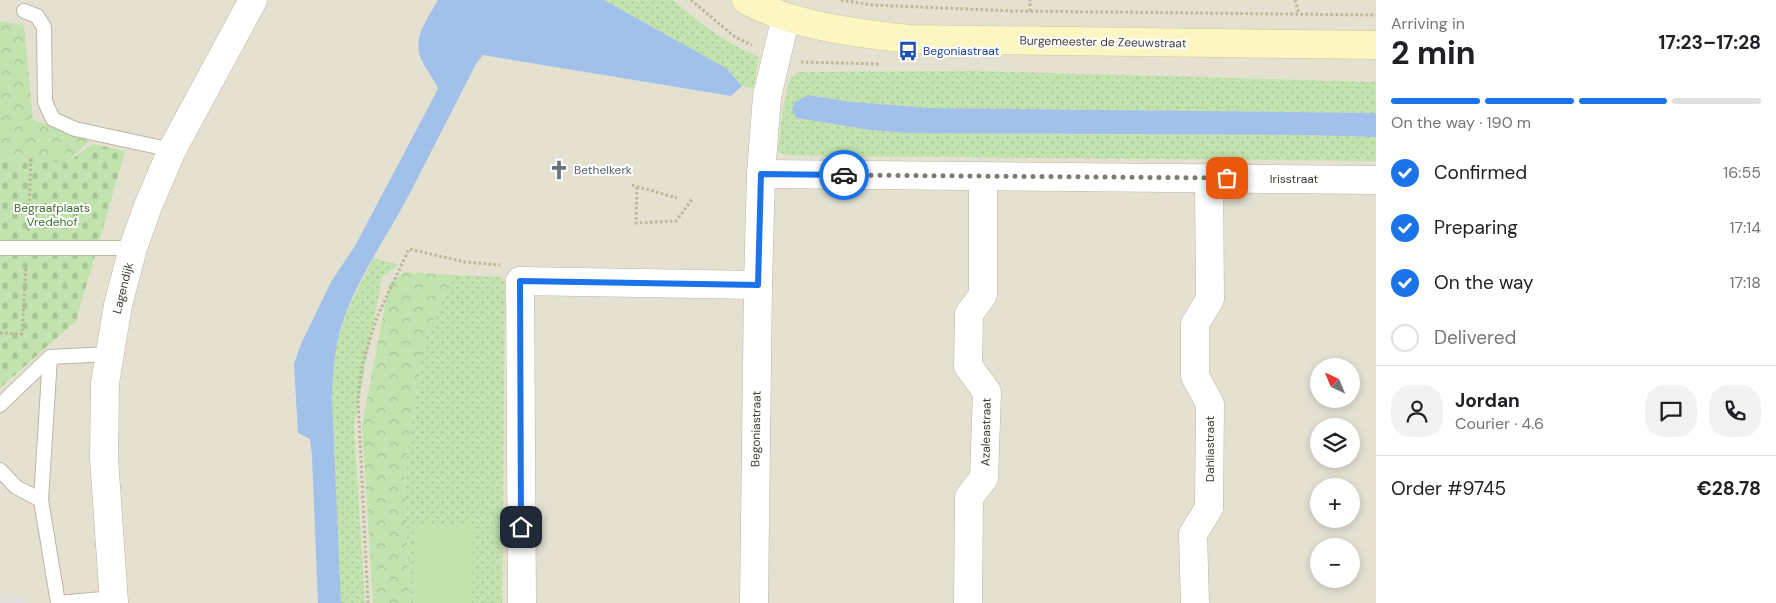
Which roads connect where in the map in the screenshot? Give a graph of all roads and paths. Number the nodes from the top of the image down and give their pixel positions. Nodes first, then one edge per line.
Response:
1 (253, 0) edge
2 (746, 0) edge
3 (842, 0) edge
4 (1030, 0) edge
5 (1295, 0) edge
6 (24, 11) dead end
7 (1030, 11) junction
8 (1299, 14) junction
9 (1376, 15) edge
10 (786, 17) junction
11 (1376, 45) edge
12 (172, 150) junction
13 (761, 174) junction
14 (983, 176) junction
15 (1209, 178) junction
16 (1376, 180) edge
17 (632, 185) dead end
18 (637, 187) junction
19 (677, 198) dead end
20 (692, 198) dead end
21 (0, 248) edge
22 (133, 248) junction
23 (520, 281) junction
24 (758, 285) junction
25 (109, 354) junction
26 (50, 357) junction
27 (0, 405) edge
28 (0, 470) edge
29 (41, 500) junction
30 (114, 601) edge
31 (58, 603) edge
32 (368, 603) edge
33 (522, 603) edge
34 (754, 603) edge
35 (968, 603) edge
36 (1195, 603) edge

1 - 12 street, Lagendijk
2 - 10 street, Burgemeester de Zeeuwstraat
3 - 7 path
4 - 7 path
5 - 8 path
6 - 12 lane
7 - 8 path
8 - 9 path
10 - 11 street, Burgemeester de Zeeuwstraat
10 - 13 street, Begoniastraat
12 - 22 street, Lagendijk
13 - 14 street, Irisstraat
13 - 24 street, Begoniastraat
14 - 15 street, Irisstraat
14 - 35 street, Azaleastraat
15 - 16 street, Irisstraat
15 - 36 street, Dahliastraat
17 - 18 path
18 - 19 path
18 - 20 path
21 - 22 lane
22 - 25 street, Lagendijk
23 - 24 street
23 - 32 path
23 - 33 street
24 - 34 street, Begoniastraat
25 - 26 lane
25 - 30 street, Lagendijk
26 - 27 lane
26 - 29 lane
28 - 29 lane
29 - 31 lane
30 - 31 lane

